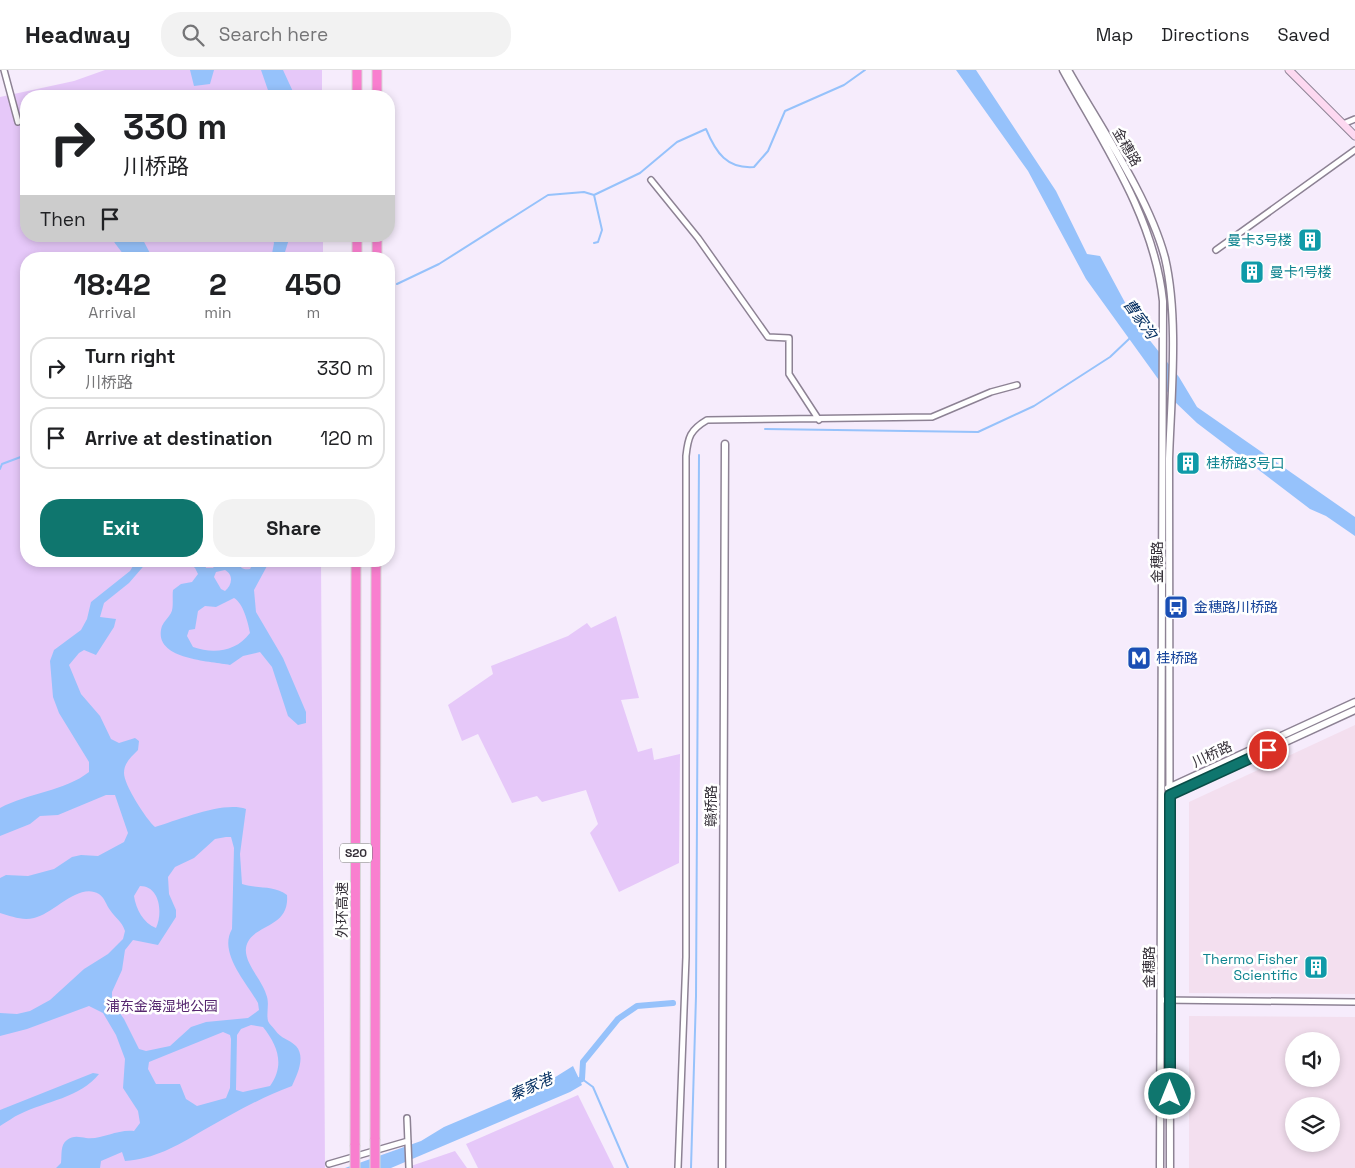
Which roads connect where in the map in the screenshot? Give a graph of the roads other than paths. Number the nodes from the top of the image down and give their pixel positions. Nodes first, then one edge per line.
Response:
1 (4, 70) edge
2 (357, 70) edge
3 (377, 70) edge
4 (1063, 70) edge
5 (1068, 70) edge
6 (1289, 70) edge
7 (357, 90) edge
8 (377, 90) edge
9 (1355, 119) edge
10 (18, 122) dead end
11 (1343, 124) junction
12 (1355, 136) edge
13 (1355, 150) edge
14 (651, 180) dead end
15 (1216, 250) dead end
16 (1017, 385) dead end
17 (819, 420) junction
18 (1166, 424) junction
19 (725, 444) dead end
20 (356, 567) edge
21 (376, 567) edge
22 (1355, 702) edge
23 (1355, 710) edge
24 (1170, 788) junction
25 (1162, 794) junction
26 (1170, 795) junction
27 (1161, 1000) junction
28 (1170, 1000) junction
29 (1355, 1002) edge
30 (407, 1118) dead end
31 (408, 1142) junction
32 (329, 1164) dead end
33 (409, 1166) edge
34 (355, 1168) edge
35 (375, 1168) edge
36 (678, 1168) edge
37 (722, 1168) edge
38 (1160, 1168) edge
39 (1170, 1168) edge

1 - 10 street
2 - 7 highway
3 - 8 highway
4 - 18 street, 金穗路
5 - 18 street, 金穗路
6 - 11 main road
9 - 11 street
11 - 12 main road
13 - 15 street
14 - 17 street
16 - 17 street
17 - 36 street
18 - 24 street, 金穗路
18 - 25 street, 金穗路
19 - 37 street, 赣桥路
20 - 34 highway, 外环高速 / S20, bridge
21 - 35 highway, S20, bridge
22 - 24 street, 川桥路
23 - 26 street, 川桥路
24 - 25 street, 川桥路
24 - 26 street, 金穗路
25 - 26 street, 川桥路
25 - 27 street, 金穗路
26 - 28 street, 金穗路
27 - 28 street
27 - 38 street, 金穗路
28 - 29 street
28 - 39 street, 金穗路
30 - 31 street
31 - 32 street
31 - 33 street

